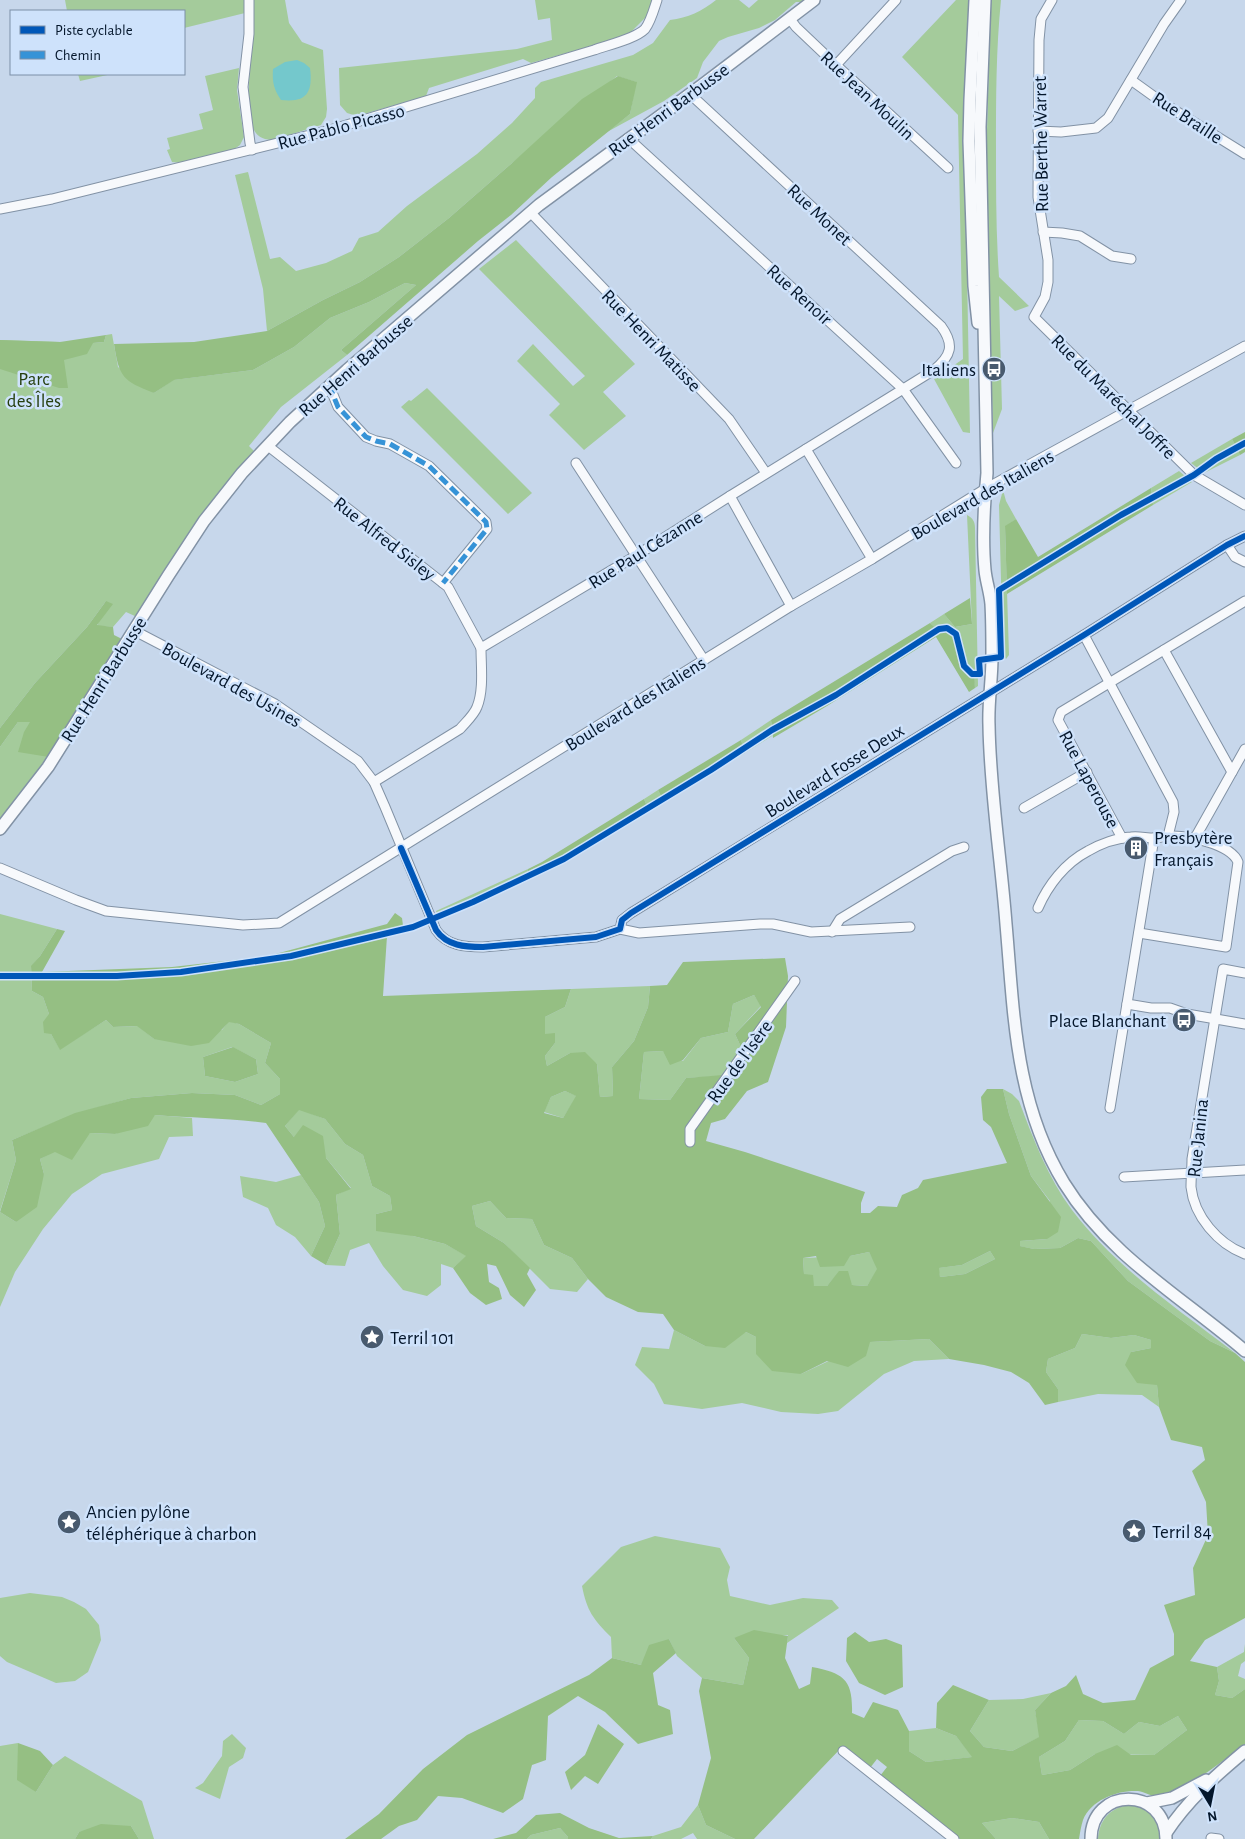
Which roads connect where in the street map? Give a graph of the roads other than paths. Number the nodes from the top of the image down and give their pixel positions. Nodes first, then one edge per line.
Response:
1 (250, 0) edge
2 (657, 0) edge
3 (814, 0) edge
4 (896, 0) edge
5 (975, 0) edge
6 (985, 0) edge
7 (1052, 0) edge
8 (1181, 0) edge
9 (790, 19) junction
10 (836, 65) junction
11 (1131, 80) junction
12 (690, 94) junction
13 (1038, 131) junction
14 (628, 138) junction
15 (252, 150) junction
16 (1245, 154) edge
17 (948, 168) dead end
18 (0, 209) edge
19 (531, 213) junction
20 (1043, 232) junction
21 (1131, 259) dead end
22 (1034, 317) joint
23 (948, 336) joint
24 (1245, 346) edge
25 (983, 347) junction
26 (329, 385) junction
27 (903, 389) junction
28 (1129, 410) junction
29 (268, 446) junction
30 (806, 449) junction
31 (576, 463) dead end
32 (956, 463) dead end
33 (766, 473) junction
34 (986, 489) junction
35 (730, 496) junction
36 (1245, 505) edge
37 (1245, 536) edge
38 (1227, 545) junction
39 (637, 555) junction
40 (872, 559) junction
41 (1245, 562) edge
42 (443, 583) junction
43 (1245, 601) edge
44 (791, 606) junction
45 (133, 630) junction
46 (1084, 635) junction
47 (481, 648) junction
48 (1164, 650) junction
49 (704, 660) junction
50 (1110, 682) junction
51 (991, 691) junction
52 (1245, 749) edge
53 (1087, 772) junction
54 (1232, 772) junction
55 (374, 782) junction
56 (1024, 808) dead end
57 (0, 828) edge
58 (1168, 836) junction
59 (1122, 838) junction
60 (1154, 838) junction
61 (1195, 838) junction
62 (964, 847) dead end
63 (401, 848) junction
64 (0, 868) edge
65 (1038, 908) dead end
66 (910, 927) dead end
67 (620, 929) junction
68 (832, 932) junction
69 (1139, 933) junction
70 (1245, 973) edge
71 (795, 981) dead end
72 (1127, 1004) junction
73 (1215, 1019) junction
74 (1245, 1024) edge
75 (1110, 1108) dead end
76 (690, 1142) dead end
77 (1245, 1170) edge
78 (1191, 1172) junction
79 (1124, 1177) dead end
80 (1245, 1254) edge
81 (1245, 1351) edge
82 (844, 1751) dead end
83 (1245, 1752) edge
84 (1218, 1773) junction
85 (1147, 1803) junction
86 (1166, 1836) edge
87 (1211, 1838) edge
88 (954, 1839) edge
89 (1091, 1839) edge
90 (1219, 1839) edge

1 - 15 street
2 - 15 street, Rue Pablo Picasso
3 - 9 main road, Rue Henri Barbusse
4 - 10 street
5 - 25 main road
6 - 25 main road
7 - 13 street, Rue Berthe Warret
8 - 11 street
9 - 10 street, Rue Jean Moulin
9 - 12 main road, Rue Henri Barbusse
10 - 17 street, Rue Jean Moulin
11 - 13 street
11 - 16 street, Rue Braille
12 - 14 main road, Rue Henri Barbusse
12 - 23 street, Rue Monet
13 - 20 street, Rue Berthe Warret
14 - 19 main road, Rue Henri Barbusse
14 - 27 street, Rue Renoir
15 - 18 street, Rue Pablo Picasso
19 - 26 main road, Rue Henri Barbusse
19 - 33 street, Rue Henri Matisse
20 - 21 street
20 - 22 street, Rue Berthe Warret
22 - 28 street, Rue du Maréchal Joffre
23 - 27 street, Rue Paul Cézanne
24 - 28 street, Boulevard des Italiens
25 - 34 main road
26 - 29 main road, Rue Henri Barbusse
26 - 42 street
27 - 30 street, Rue Paul Cézanne
27 - 32 street, Rue Renoir
28 - 34 street, Boulevard des Italiens
28 - 36 street, Rue du Maréchal Joffre
29 - 42 street, Rue Alfred Sisley
29 - 45 main road, Rue Henri Barbusse
30 - 33 street, Rue Paul Cézanne
30 - 40 street
31 - 39 street
33 - 35 street, Rue Paul Cézanne
34 - 40 street, Boulevard des Italiens
34 - 51 main road
35 - 39 street, Rue Paul Cézanne
35 - 44 street
37 - 38 street, Boulevard Fosse Deux
38 - 41 street
38 - 46 street, Boulevard Fosse Deux
39 - 47 street, Rue Paul Cézanne
39 - 49 street
40 - 44 street, Boulevard des Italiens
42 - 47 street, Rue Alfred Sisley
43 - 48 street
44 - 49 street, Boulevard des Italiens
45 - 55 street, Boulevard des Usines
45 - 57 main road, Rue Henri Barbusse
46 - 50 street
46 - 51 street, Boulevard Fosse Deux
47 - 55 street
48 - 50 street
48 - 54 street
49 - 63 street, Boulevard des Italiens
50 - 53 street, Rue Laperouse
50 - 58 street
51 - 67 street, Boulevard Fosse Deux
51 - 81 main road
52 - 54 street
53 - 56 street
53 - 59 street, Rue Laperouse
54 - 61 street
55 - 63 street, Boulevard des Usines
58 - 60 street
58 - 61 street
59 - 60 street
59 - 65 street
60 - 69 street
61 - 69 street
62 - 68 street
63 - 64 street, Boulevard des Italiens
63 - 67 street, Boulevard des Usines
66 - 68 street
67 - 68 street
69 - 72 street
70 - 73 street, Rue Janina
71 - 76 street, Rue de l'Isère
72 - 73 street
72 - 75 street
73 - 74 street
73 - 78 street, Rue Janina
77 - 78 street
78 - 79 street
78 - 80 street, Rue Janina
82 - 88 street
83 - 84 main road
84 - 85 main road
84 - 86 main road
85 - 86 main road
85 - 89 main road
87 - 90 street

